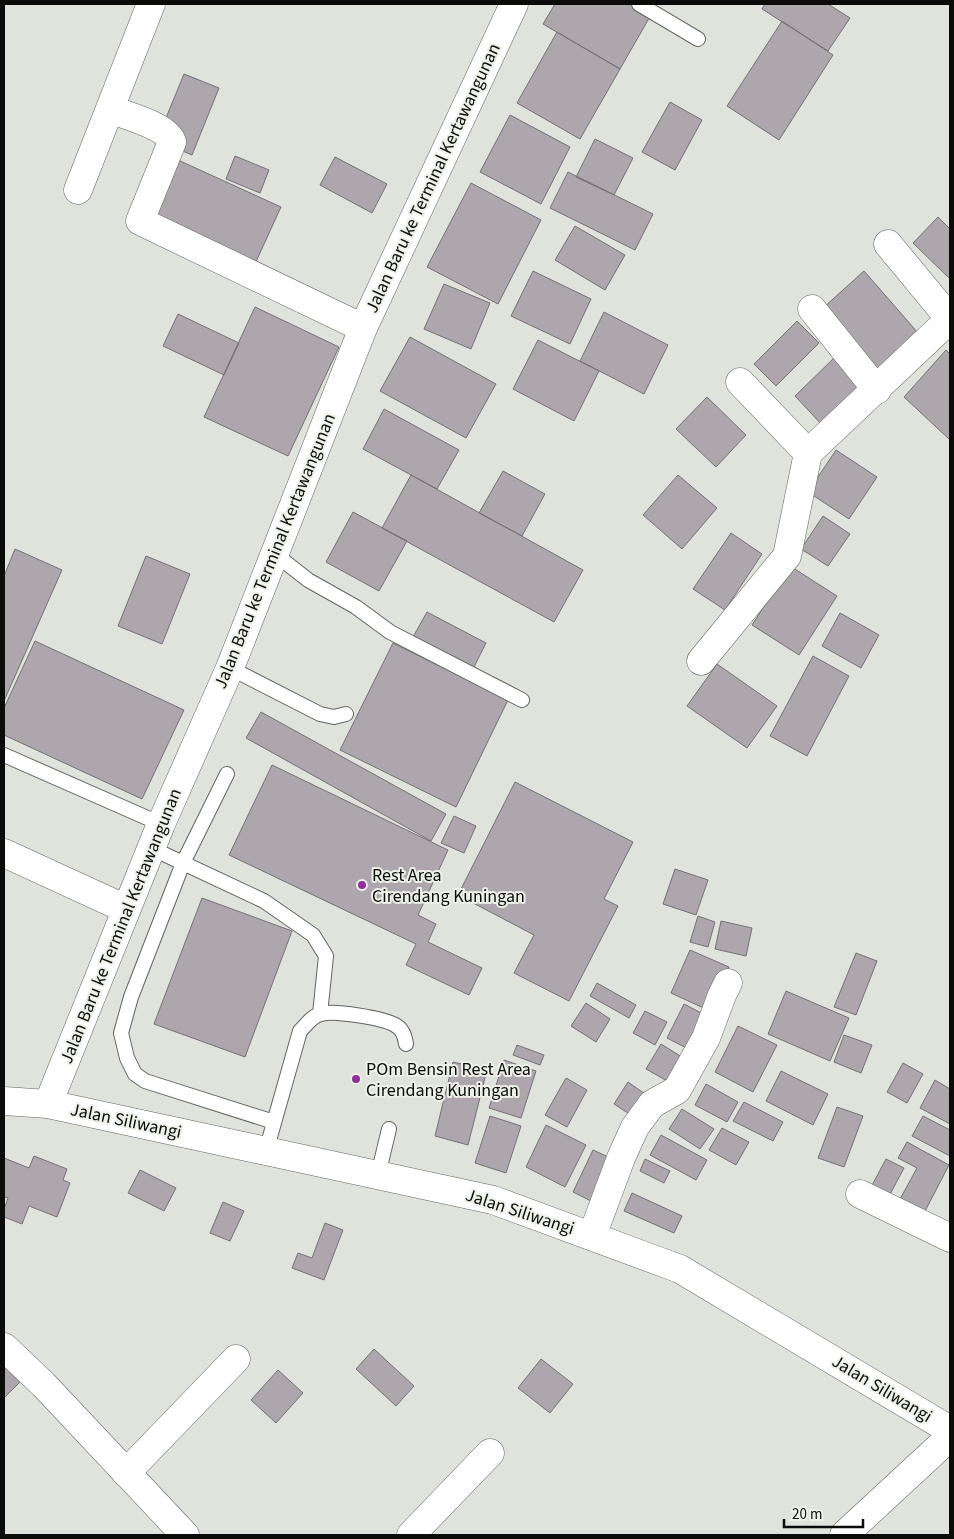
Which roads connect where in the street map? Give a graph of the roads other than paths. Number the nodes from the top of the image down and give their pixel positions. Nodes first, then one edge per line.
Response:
1 (151, 4) edge
2 (514, 4) edge
3 (639, 4) edge
4 (698, 39) dead end
5 (110, 110) junction
6 (78, 190) dead end
7 (888, 244) dead end
8 (812, 309) dead end
9 (950, 319) edge
10 (363, 328) junction
11 (740, 382) dead end
12 (877, 390) junction
13 (808, 454) junction
14 (275, 554) junction
15 (701, 661) dead end
16 (230, 668) junction
17 (522, 700) dead end
18 (346, 714) dead end
19 (4, 755) edge
20 (227, 774) dead end
21 (156, 836) junction
22 (4, 853) edge
23 (183, 863) junction
24 (126, 909) junction
25 (728, 983) dead end
26 (320, 1014) junction
27 (406, 1044) dead end
28 (4, 1101) edge
29 (48, 1104) junction
30 (274, 1122) junction
31 (389, 1129) dead end
32 (266, 1151) junction
33 (378, 1175) junction
34 (860, 1194) dead end
35 (592, 1236) junction
36 (950, 1238) edge
37 (4, 1347) edge
38 (236, 1359) dead end
39 (950, 1430) edge
40 (950, 1437) edge
41 (490, 1453) dead end
42 (126, 1472) junction
43 (185, 1535) edge
44 (411, 1535) edge
45 (844, 1535) edge

1 - 5 street
2 - 10 street, Jalan Baru ke Terminal Kertawangunan
3 - 4 lane
5 - 6 street
5 - 10 street
7 - 9 street
8 - 12 street
9 - 12 street
10 - 14 street, Jalan Baru ke Terminal Kertawangunan
11 - 13 street
12 - 13 street
13 - 15 street
14 - 16 street, Jalan Baru ke Terminal Kertawangunan
14 - 17 lane
16 - 18 lane
16 - 21 street, Jalan Baru ke Terminal Kertawangunan
19 - 21 lane
20 - 23 lane
21 - 23 lane
21 - 24 street, Jalan Baru ke Terminal Kertawangunan
22 - 24 street
23 - 26 lane
23 - 30 lane
24 - 29 street, Jalan Baru ke Terminal Kertawangunan
25 - 35 street
26 - 27 lane
26 - 30 lane
28 - 29 street, Jalan Siliwangi
29 - 32 street, Jalan Siliwangi
30 - 32 lane
31 - 33 lane
32 - 33 street, Jalan Siliwangi
33 - 35 street, Jalan Siliwangi
34 - 36 street
35 - 39 street, Jalan Siliwangi
37 - 42 street
38 - 42 street
40 - 45 street
41 - 44 street
42 - 43 street

